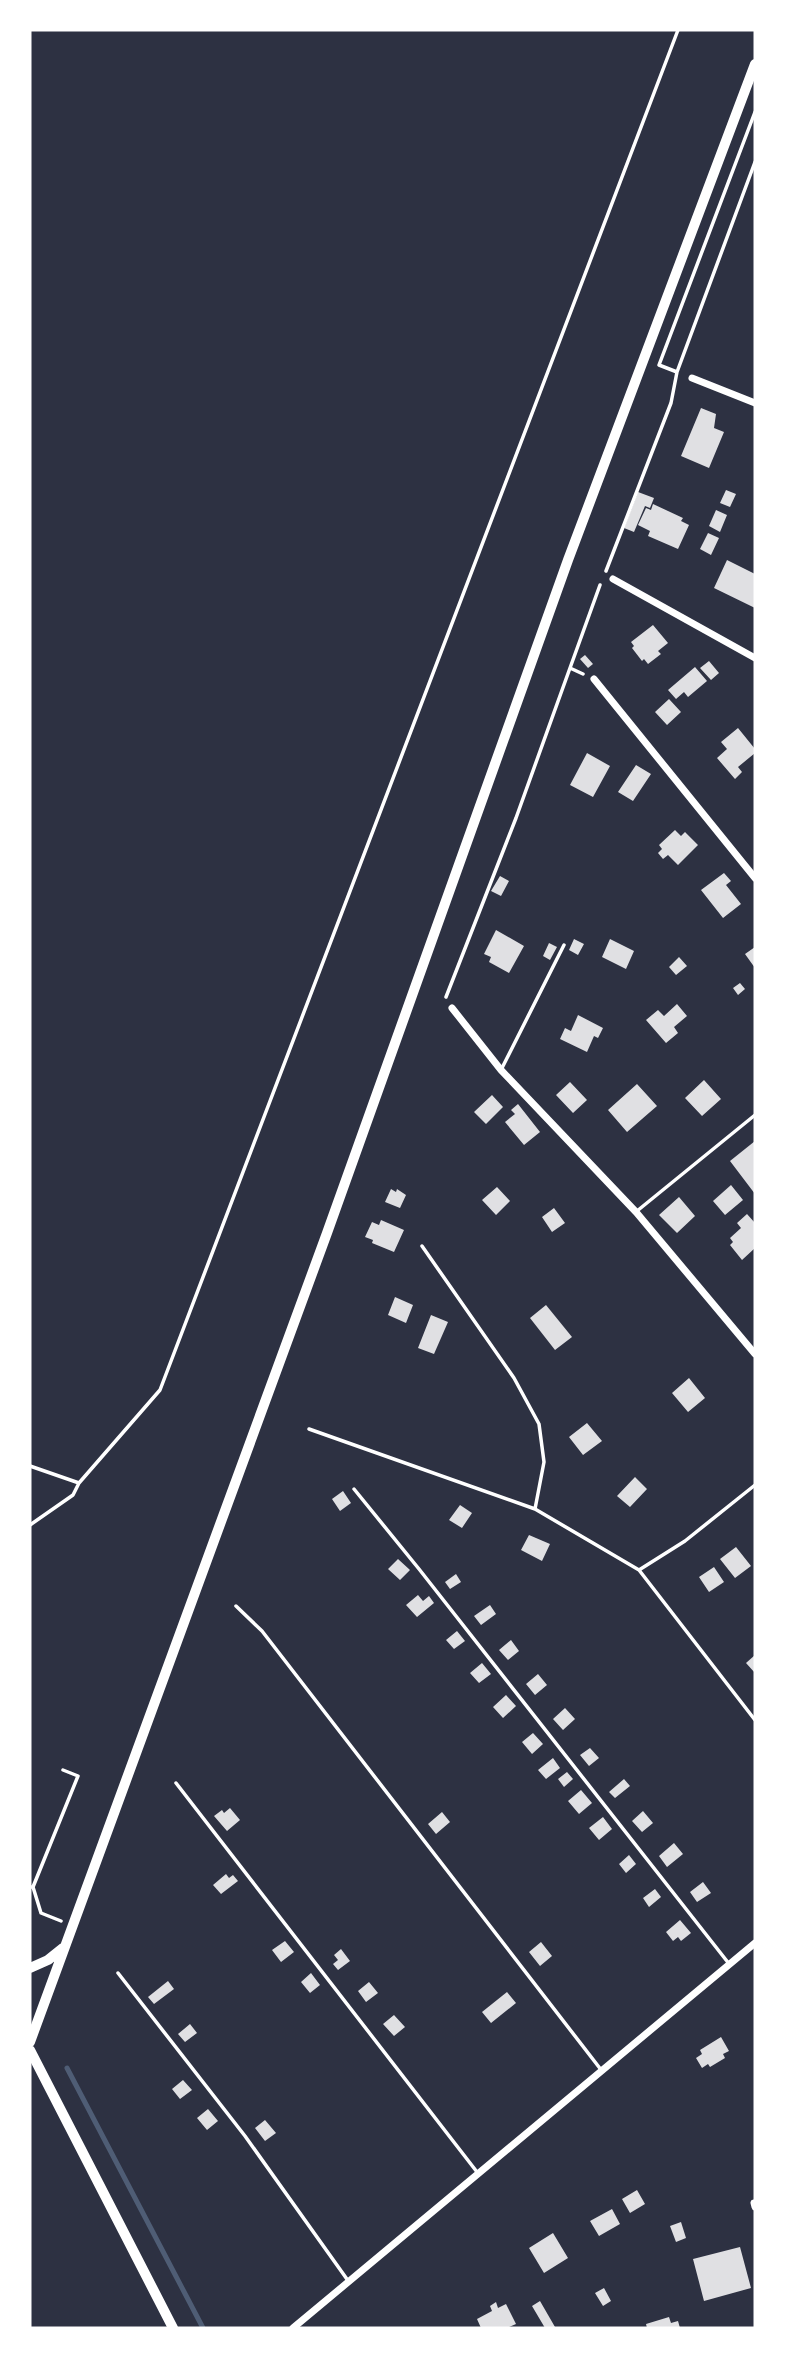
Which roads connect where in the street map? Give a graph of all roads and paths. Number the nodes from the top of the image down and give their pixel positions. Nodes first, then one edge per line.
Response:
1 (678, 30) edge
2 (755, 64) edge
3 (755, 112) edge
4 (755, 162) edge
5 (677, 372) junction
6 (692, 378) dead end
7 (755, 403) edge
8 (613, 579) dead end
9 (755, 658) edge
10 (594, 679) dead end
11 (755, 878) edge
12 (564, 945) dead end
13 (445, 999) dead end
14 (452, 1008) dead end
15 (501, 1070) junction
16 (755, 1115) edge
17 (636, 1212) junction
18 (422, 1246) dead end
19 (755, 1354) edge
20 (309, 1429) dead end
21 (30, 1466) edge
22 (79, 1483) junction
23 (755, 1485) edge
24 (354, 1489) dead end
25 (535, 1509) junction
26 (30, 1525) edge
27 (639, 1570) junction
28 (236, 1606) dead end
29 (755, 1720) edge
30 (63, 1770) dead end
31 (177, 1783) dead end
32 (31, 1887) edge
33 (56, 1919) dead end
34 (755, 1943) edge
35 (64, 1947) junction
36 (730, 1965) junction
37 (30, 1968) edge
38 (118, 1973) dead end
39 (30, 2042) edge
40 (30, 2050) edge
41 (603, 2072) junction
42 (479, 2174) junction
43 (350, 2283) junction
44 (173, 2328) edge
45 (293, 2328) edge

1 - 22 path
2 - 35 main road
3 - 5 path
4 - 5 path
5 - 13 path
6 - 7 street
8 - 9 street
10 - 11 street
12 - 15 lane
14 - 15 street
15 - 17 street
16 - 17 lane
17 - 19 street
18 - 25 lane
20 - 25 lane
21 - 22 path
22 - 26 path
23 - 27 lane
24 - 36 lane
25 - 27 lane
27 - 29 lane
28 - 41 lane
30 - 32 path
31 - 42 lane
32 - 33 path
34 - 36 street
35 - 37 main road
35 - 39 main road
36 - 41 street
38 - 43 lane
40 - 44 main road
41 - 42 street
42 - 43 street
43 - 45 street

